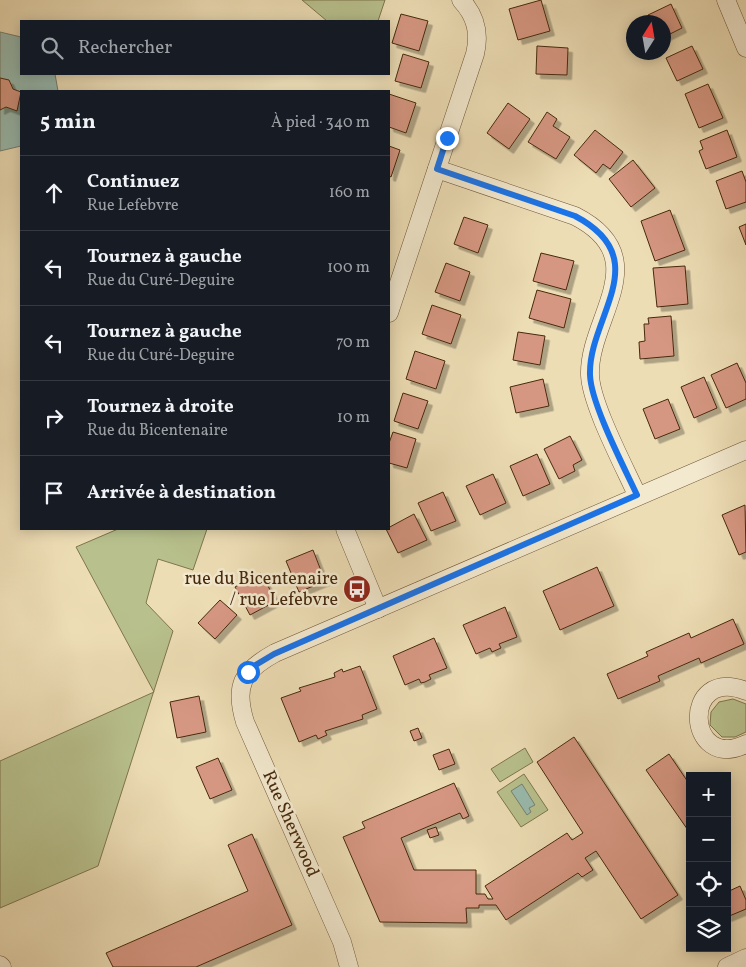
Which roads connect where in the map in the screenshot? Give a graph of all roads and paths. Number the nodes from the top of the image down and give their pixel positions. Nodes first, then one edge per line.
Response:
1 (461, 0) edge
2 (726, 0) edge
3 (746, 48) edge
4 (437, 169) junction
5 (390, 310) edge
6 (746, 450) edge
7 (637, 495) junction
8 (345, 530) edge
9 (378, 609) junction
10 (746, 691) edge
11 (746, 744) edge
12 (746, 958) edge
13 (348, 967) edge
14 (727, 967) edge

1 - 4 street
2 - 3 street
4 - 5 street
4 - 7 street
6 - 7 street
7 - 9 street
8 - 9 street
9 - 13 street, Rue Sherwood
10 - 11 street
12 - 14 street

